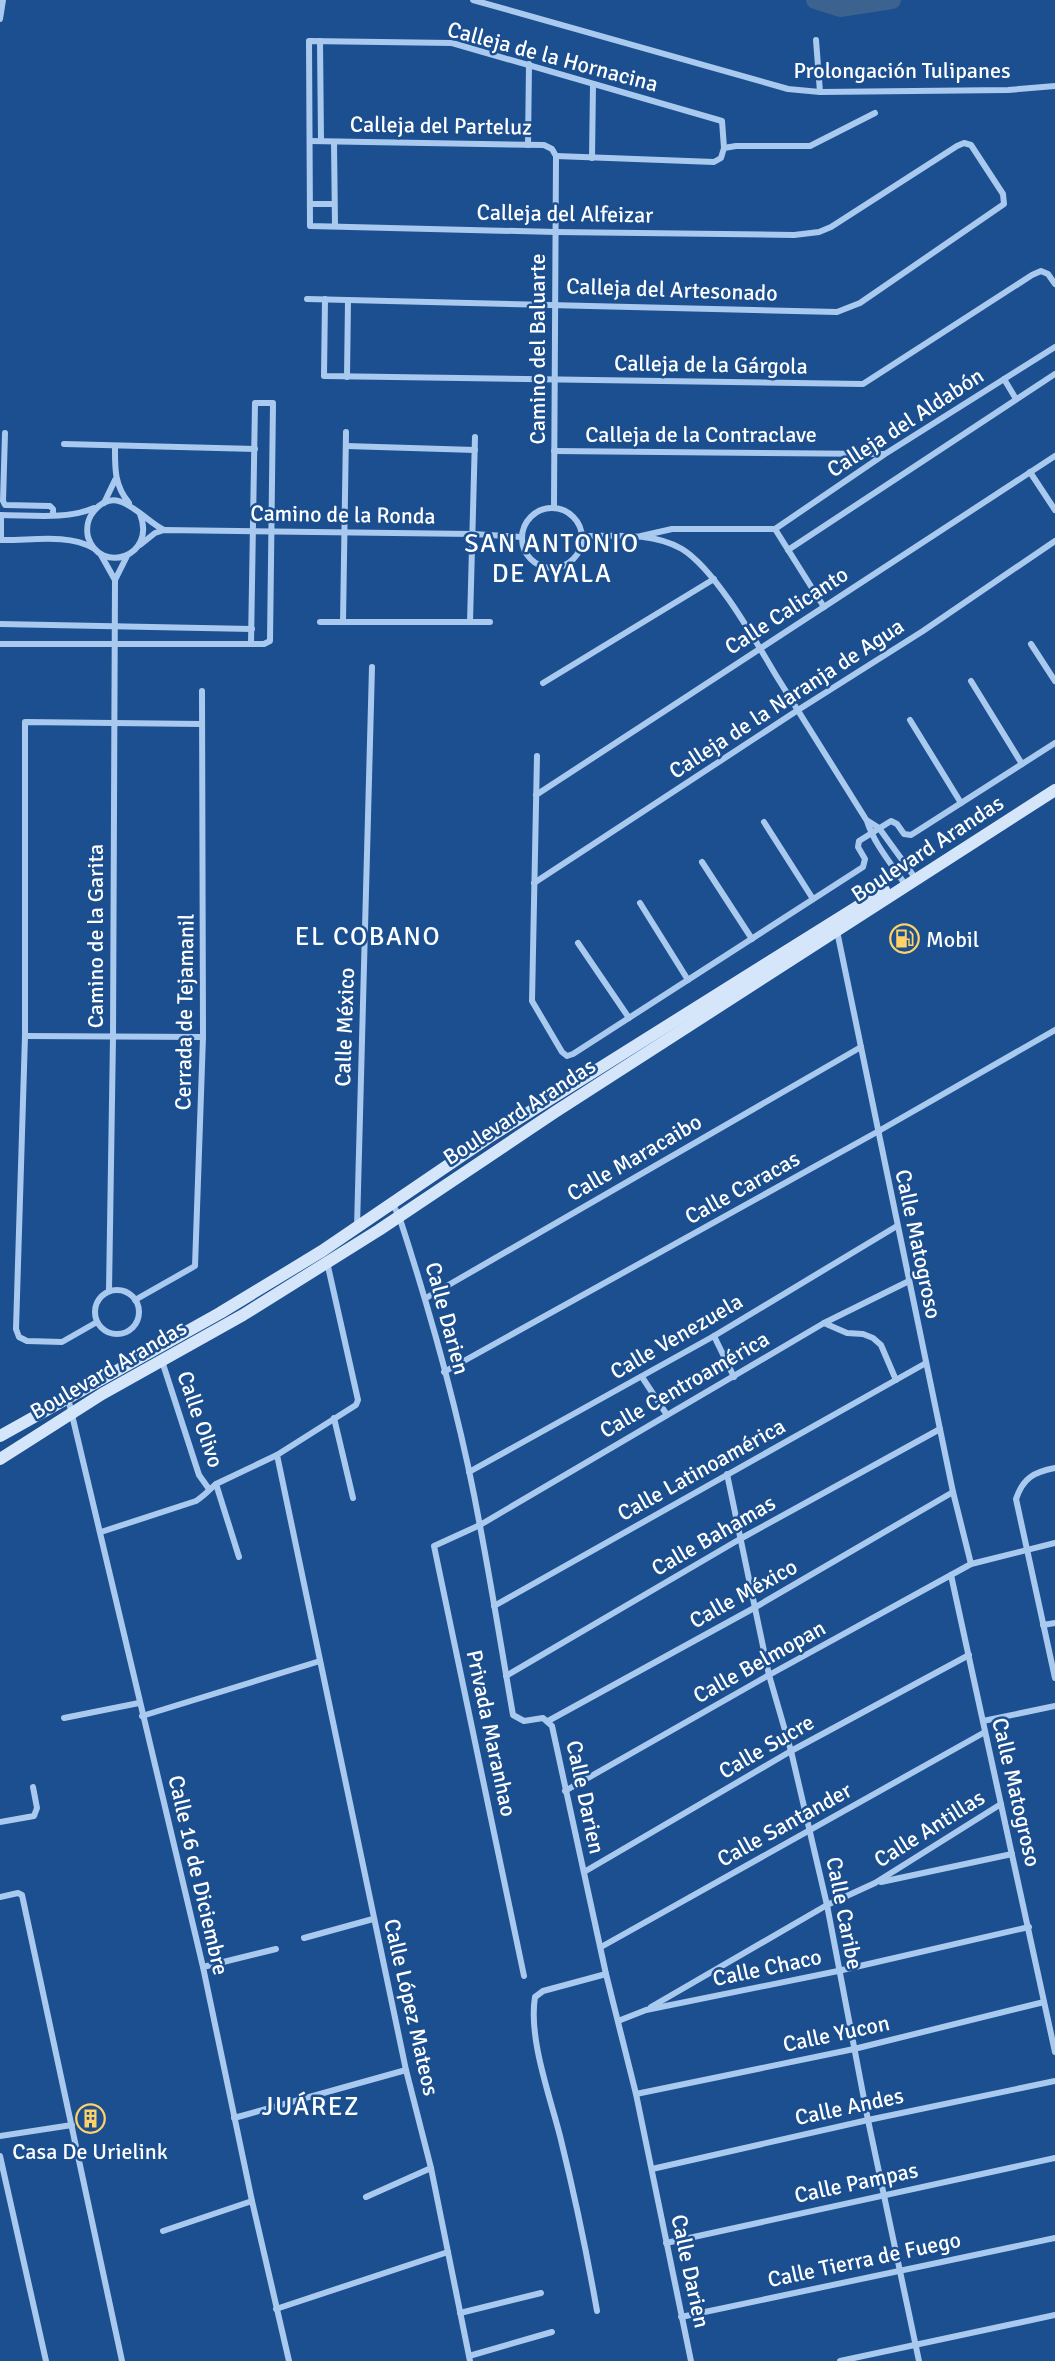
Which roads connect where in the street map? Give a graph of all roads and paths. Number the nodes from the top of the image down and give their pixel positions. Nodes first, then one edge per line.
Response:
1 (3, 0) edge
2 (473, 0) edge
3 (0, 19) edge
4 (816, 40) dead end
5 (320, 41) junction
6 (529, 64) junction
7 (593, 84) junction
8 (1055, 86) edge
9 (820, 92) junction
10 (875, 114) dead end
11 (310, 141) junction
12 (321, 141) junction
13 (334, 142) junction
14 (528, 145) junction
15 (724, 148) junction
16 (556, 156) junction
17 (592, 158) junction
18 (310, 204) junction
19 (334, 204) junction
20 (335, 226) junction
21 (556, 232) junction
22 (819, 232) joint
23 (1055, 284) edge
24 (307, 299) dead end
25 (325, 299) junction
26 (348, 300) junction
27 (555, 304) junction
28 (1055, 347) edge
29 (1055, 374) edge
30 (347, 376) junction
31 (1004, 379) junction
32 (554, 380) junction
33 (1016, 399) junction
34 (346, 432) dead end
35 (4, 433) dead end
36 (475, 437) dead end
37 (64, 444) dead end
38 (115, 446) junction
39 (346, 446) junction
40 (255, 449) junction
41 (475, 450) junction
42 (554, 451) junction
43 (885, 454) junction
44 (1055, 456) edge
45 (1030, 472) junction
46 (115, 479) junction
47 (129, 503) junction
48 (101, 505) junction
49 (554, 506) junction
50 (1055, 510) edge
51 (140, 514) junction
52 (0, 515) edge
53 (53, 515) junction
54 (775, 529) junction
55 (164, 530) junction
56 (253, 531) junction
57 (271, 531) junction
58 (346, 532) junction
59 (473, 534) junction
60 (583, 536) junction
61 (640, 536) junction
62 (522, 537) junction
63 (1, 540) edge
64 (1055, 541) edge
65 (140, 546) junction
66 (788, 550) junction
67 (98, 552) junction
68 (127, 556) junction
69 (714, 579) junction
70 (115, 580) junction
71 (824, 607) junction
72 (320, 622) dead end
73 (343, 622) junction
74 (470, 622) junction
75 (490, 622) dead end
76 (0, 624) edge
77 (115, 627) junction
78 (252, 630) junction
79 (0, 644) edge
80 (251, 644) junction
81 (1031, 644) dead end
82 (115, 645) junction
83 (760, 649) junction
84 (372, 667) dead end
85 (971, 681) dead end
86 (1055, 681) edge
87 (543, 683) dead end
88 (202, 691) dead end
89 (798, 710) junction
90 (910, 720) dead end
91 (114, 723) junction
92 (202, 724) junction
93 (1055, 743) edge
94 (537, 756) dead end
95 (1022, 764) junction
96 (1055, 783) edge
97 (1055, 790) edge
98 (536, 795) junction
99 (961, 803) junction
100 (867, 821) junction
101 (764, 822) dead end
102 (879, 828) junction
103 (871, 833) junction
104 (702, 862) dead end
105 (909, 879) junction
106 (534, 884) junction
107 (813, 899) junction
108 (640, 903) dead end
109 (837, 931) junction
110 (752, 939) junction
111 (578, 943) dead end
112 (687, 980) junction
113 (629, 1018) junction
114 (1055, 1030) edge
115 (25, 1036) junction
116 (113, 1037) junction
117 (204, 1037) junction
118 (861, 1047) junction
119 (877, 1132) junction
120 (488, 1138) junction
121 (502, 1147) junction
122 (396, 1210) junction
123 (897, 1226) junction
124 (357, 1229) junction
125 (357, 1244) junction
126 (324, 1257) junction
127 (909, 1281) junction
128 (109, 1291) junction
129 (426, 1298) junction
130 (135, 1300) junction
131 (97, 1322) junction
132 (824, 1323) junction
133 (714, 1336) junction
134 (162, 1360) junction
135 (926, 1364) junction
136 (444, 1372) junction
137 (642, 1377) junction
138 (734, 1377) junction
139 (896, 1380) junction
140 (68, 1398) junction
141 (72, 1413) junction
142 (667, 1415) junction
143 (334, 1418) junction
144 (940, 1429) junction
145 (4, 1432) edge
146 (277, 1455) junction
147 (0, 1459) edge
148 (1055, 1468) edge
149 (469, 1472) junction
150 (727, 1474) junction
151 (216, 1484) junction
152 (209, 1489) junction
153 (953, 1492) junction
154 (353, 1498) dead end
155 (480, 1525) junction
156 (101, 1532) junction
157 (740, 1539) junction
158 (1055, 1543) edge
159 (1026, 1549) junction
160 (239, 1557) dead end
161 (971, 1564) junction
162 (951, 1575) junction
163 (494, 1606) junction
164 (754, 1608) junction
165 (1055, 1623) edge
166 (1043, 1625) junction
167 (969, 1655) junction
168 (320, 1661) junction
169 (769, 1675) junction
170 (506, 1676) junction
171 (1055, 1678) edge
172 (139, 1703) junction
173 (1055, 1706) edge
174 (142, 1716) junction
175 (64, 1718) dead end
176 (548, 1721) junction
177 (982, 1721) junction
178 (984, 1732) junction
179 (792, 1751) junction
180 (33, 1787) dead end
181 (565, 1791) junction
182 (1001, 1804) junction
183 (0, 1822) edge
184 (810, 1829) junction
185 (1012, 1854) junction
186 (584, 1872) junction
187 (875, 1883) junction
188 (0, 1897) edge
189 (826, 1905) junction
190 (373, 1919) junction
191 (1029, 1927) junction
192 (304, 1938) dead end
193 (601, 1947) junction
194 (276, 1949) dead end
195 (203, 1967) junction
196 (838, 1971) junction
197 (606, 1974) junction
198 (524, 1976) dead end
199 (1044, 2002) junction
200 (646, 2010) junction
201 (618, 2021) junction
202 (854, 2049) junction
203 (1055, 2052) edge
204 (406, 2070) junction
205 (1055, 2081) edge
206 (636, 2094) junction
207 (234, 2118) junction
208 (868, 2120) junction
209 (72, 2125) junction
210 (0, 2136) edge
211 (0, 2156) edge
212 (1055, 2158) edge
213 (431, 2168) junction
214 (652, 2169) junction
215 (883, 2194) junction
216 (366, 2197) dead end
217 (252, 2201) junction
218 (163, 2231) dead end
219 (1055, 2238) edge
220 (666, 2243) junction
221 (448, 2252) junction
222 (901, 2270) junction
223 (541, 2293) dead end
224 (276, 2309) junction
225 (597, 2311) dead end
226 (460, 2313) junction
227 (1055, 2315) edge
228 (681, 2317) junction
229 (552, 2332) dead end
230 (915, 2345) junction
231 (469, 2359) edge
232 (46, 2361) edge
233 (122, 2361) edge
234 (289, 2361) edge
235 (691, 2361) edge
236 (840, 2361) edge
237 (919, 2361) edge

1 - 3 street
2 - 9 street, Prolongación Tulipanes
4 - 9 street
5 - 6 street, Calleja de la Hornacina
5 - 11 street, Calleja de la Hornacina
5 - 12 street
6 - 7 street, Calleja de la Hornacina
6 - 14 street
7 - 15 street, Calleja de la Hornacina
7 - 17 street
8 - 9 street, Prolongación Tulipanes
10 - 15 street, Calleja del Parteluz
11 - 12 street, Calleja del Parteluz
11 - 18 street
12 - 13 street, Calleja del Parteluz
13 - 14 street, Calleja del Parteluz
13 - 19 street
14 - 16 street, Calleja del Parteluz
15 - 17 street, Calleja del Parteluz
16 - 17 street, Calleja del Parteluz
16 - 21 street, Camino del Baluarte
18 - 19 street
18 - 20 street, Calleja del Alfeizar
19 - 20 street
20 - 21 street, Calleja del Alfeizar
21 - 22 street, Calleja del Alfeizar
21 - 27 street, Camino del Baluarte
22 - 27 street, Calleja del Artesonado
23 - 32 street, Calleja de la Gárgola
24 - 25 street, Calleja del Artesonado
25 - 26 street, Calleja del Artesonado
25 - 30 street, Calleja de la Gárgola
26 - 27 street, Calleja del Artesonado
26 - 30 street
27 - 32 street, Camino del Baluarte
28 - 31 street, Calleja del Aldabón
29 - 33 street, Calleja del Aldabón
30 - 32 street, Calleja de la Gárgola
31 - 33 street
31 - 43 street, Calleja del Aldabón
32 - 42 street, Camino del Baluarte
33 - 66 street, Calleja del Aldabón
34 - 39 street
35 - 53 street
36 - 41 street
37 - 38 street
38 - 40 street
38 - 46 street
39 - 41 street
39 - 58 street
40 - 56 street
40 - 57 street
41 - 59 street
42 - 43 street, Calleja de la Contraclave
42 - 49 street, Camino del Baluarte
43 - 54 street, Calleja del Aldabón
44 - 45 street, Calle Calicanto
45 - 50 street
45 - 71 street, Calle Calicanto
46 - 47 street
46 - 48 street
47 - 48 street
47 - 51 street
48 - 53 street
48 - 67 street
49 - 60 street
49 - 62 street
51 - 55 street
51 - 65 street
52 - 53 street
52 - 63 street
54 - 61 street
54 - 66 street
55 - 56 street, Camino de la Ronda
55 - 65 street
56 - 57 street, Camino de la Ronda
56 - 78 street
57 - 58 street, Camino de la Ronda
57 - 80 street
58 - 59 street, Camino de la Ronda
58 - 73 street
59 - 62 street, Camino de la Ronda
59 - 74 street
60 - 61 street
60 - 62 street
61 - 69 street
63 - 67 street
64 - 89 street, Calleja de la Naranja de Agua
65 - 68 street
66 - 71 street
67 - 68 street
67 - 70 street, Camino de la Garita
68 - 70 street, Camino de la Garita
69 - 83 street
69 - 87 street
70 - 77 street, Camino de la Garita
71 - 83 street, Calle Calicanto
72 - 73 street
73 - 74 street
74 - 75 street
76 - 77 street
77 - 78 street
77 - 82 street, Camino de la Garita
78 - 80 street
79 - 82 street
80 - 82 street
81 - 86 street
82 - 91 street, Camino de la Garita
83 - 89 street
83 - 98 street, Calle Calicanto
84 - 124 street, Calle México
85 - 95 street
88 - 92 street, Cerrada de Tejamanil
89 - 100 street
89 - 106 street, Calleja de la Naranja de Agua
90 - 99 street
91 - 92 street
91 - 115 street
91 - 116 street, Camino de la Garita
92 - 117 street, Cerrada de Tejamanil
93 - 95 street
94 - 98 street
95 - 99 street
96 - 105 main road, Boulevard Arandas
97 - 105 main road, Boulevard Arandas
98 - 106 street
99 - 102 street
100 - 102 street
100 - 103 street
101 - 107 street
102 - 103 street
102 - 105 street
103 - 105 street
103 - 107 street
104 - 110 street
105 - 109 main road, Boulevard Arandas
105 - 120 main road, Boulevard Arandas
106 - 113 street
107 - 110 street
108 - 112 street
109 - 118 street, Calle Matogroso
109 - 121 main road, Boulevard Arandas
110 - 112 street
111 - 113 street
112 - 113 street
114 - 119 street, Calle Caracas
115 - 116 street
115 - 131 street
116 - 117 street
116 - 128 street, Camino de la Garita
117 - 130 street, Cerrada de Tejamanil
118 - 119 street, Calle Matogroso
118 - 129 street, Calle Maracaibo
119 - 123 street, Calle Matogroso
119 - 136 street, Calle Caracas
120 - 121 street
120 - 122 main road, Boulevard Arandas
121 - 122 main road, Boulevard Arandas
122 - 124 main road, Boulevard Arandas
122 - 125 main road, Boulevard Arandas
122 - 129 street, Calle Darien
123 - 127 street, Calle Matogroso
123 - 133 street, Calle Venezuela
124 - 125 street, Calle México
124 - 126 main road, Boulevard Arandas
125 - 126 main road, Boulevard Arandas
126 - 134 main road, Boulevard Arandas
126 - 140 main road, Boulevard Arandas
126 - 143 street
127 - 132 street, Calle Centroamérica
127 - 135 street, Calle Matogroso
128 - 130 street
128 - 131 street
129 - 136 street, Calle Darien
130 - 131 street
132 - 138 street, Calle Centroamérica
132 - 139 street
133 - 137 street, Calle Venezuela
133 - 138 street
134 - 141 main road, Boulevard Arandas
134 - 152 street, Calle Olivo
135 - 139 street, Calle Latinoamérica
135 - 144 street, Calle Matogroso
136 - 149 street, Calle Darien
137 - 142 street
137 - 149 street, Calle Venezuela
138 - 142 street, Calle Centroamérica
139 - 150 street, Calle Latinoamérica
140 - 141 street, Calle 16 de Diciembre
140 - 145 main road, Boulevard Arandas
141 - 147 main road, Boulevard Arandas
141 - 156 street, Calle 16 de Diciembre
142 - 155 street, Calle Centroamérica
143 - 146 street
143 - 154 street
144 - 153 street, Calle Matogroso
144 - 157 street, Calle Bahamas
146 - 151 street
146 - 168 street, Calle López Mateos
148 - 159 street
149 - 155 street, Calle Darien
150 - 157 street, Calle Caribe
150 - 163 street, Calle Latinoamérica
151 - 152 street
151 - 160 street
152 - 156 street
153 - 161 street, Calle Matogroso
153 - 164 street, Calle México
155 - 163 street, Calle Darien
155 - 198 street, Privada Maranhao
156 - 172 street, Calle 16 de Diciembre
157 - 164 street, Calle Caribe
157 - 170 street, Calle Bahamas
158 - 159 street, Calle Belmopan
159 - 161 street, Calle Belmopan
159 - 166 street
161 - 162 street, Calle Belmopan
162 - 167 street, Calle Matogroso
162 - 169 street, Calle Belmopan
163 - 170 street, Calle Darien
164 - 169 street, Calle Caribe
164 - 176 street, Calle México
165 - 166 street
166 - 171 street
167 - 177 street, Calle Matogroso
167 - 179 street, Calle Sucre
168 - 174 street
168 - 190 street, Calle López Mateos
169 - 179 street, Calle Caribe
169 - 181 street, Calle Belmopan
170 - 176 street, Calle Darien
172 - 174 street, Calle 16 de Diciembre
172 - 175 street
173 - 177 street
174 - 195 street, Calle 16 de Diciembre
176 - 181 street, Calle Darien
177 - 178 street, Calle Matogroso
178 - 182 street, Calle Matogroso
178 - 184 street, Calle Santander
179 - 184 street, Calle Caribe
179 - 186 street, Calle Sucre
180 - 183 street
181 - 186 street, Calle Darien
182 - 185 street, Calle Matogroso
182 - 187 street, Calle Antillas
184 - 189 street, Calle Caribe
184 - 193 street, Calle Santander
185 - 187 street, Calle Antillas
185 - 191 street, Calle Matogroso
186 - 193 street, Calle Darien
187 - 189 street, Calle Antillas
188 - 209 street
189 - 196 street, Calle Caribe
189 - 200 street, Calle Antillas
190 - 192 street
190 - 204 street, Calle López Mateos
191 - 196 street, Calle Chaco
191 - 199 street, Calle Matogroso
193 - 197 street, Calle Darien
194 - 195 street
195 - 207 street, Calle 16 de Diciembre
196 - 200 street, Calle Chaco
196 - 202 street, Calle Caribe
197 - 201 street, Calle Darien
197 - 225 street
199 - 202 street, Calle Yucon
199 - 203 street, Calle Matogroso
200 - 201 street, Calle Chaco
201 - 206 street, Calle Darien
202 - 206 street, Calle Yucon
202 - 208 street, Calle Caribe
204 - 207 street
204 - 213 street, Calle López Mateos
205 - 208 street, Calle Andes
206 - 214 street, Calle Darien
207 - 217 street, Calle 16 de Diciembre
208 - 214 street, Calle Andes
208 - 215 street, Calle Caribe
209 - 210 street
209 - 233 street
211 - 232 street
212 - 215 street, Calle Pampas
213 - 216 street
213 - 221 street, Calle López Mateos
214 - 220 street, Calle Darien
215 - 220 street, Calle Pampas
215 - 222 street, Calle Caribe
217 - 218 street
217 - 224 street, Calle 16 de Diciembre
219 - 222 street, Calle Tierra de Fuego
220 - 228 street, Calle Darien
221 - 224 street
221 - 226 street, Calle López Mateos
222 - 228 street, Calle Tierra de Fuego
222 - 230 street, Calle Caribe
223 - 226 street
224 - 234 street, Calle 16 de Diciembre
226 - 231 street, Calle López Mateos
227 - 230 street
228 - 235 street, Calle Darien
229 - 231 street
230 - 236 street
230 - 237 street, Calle Caribe

